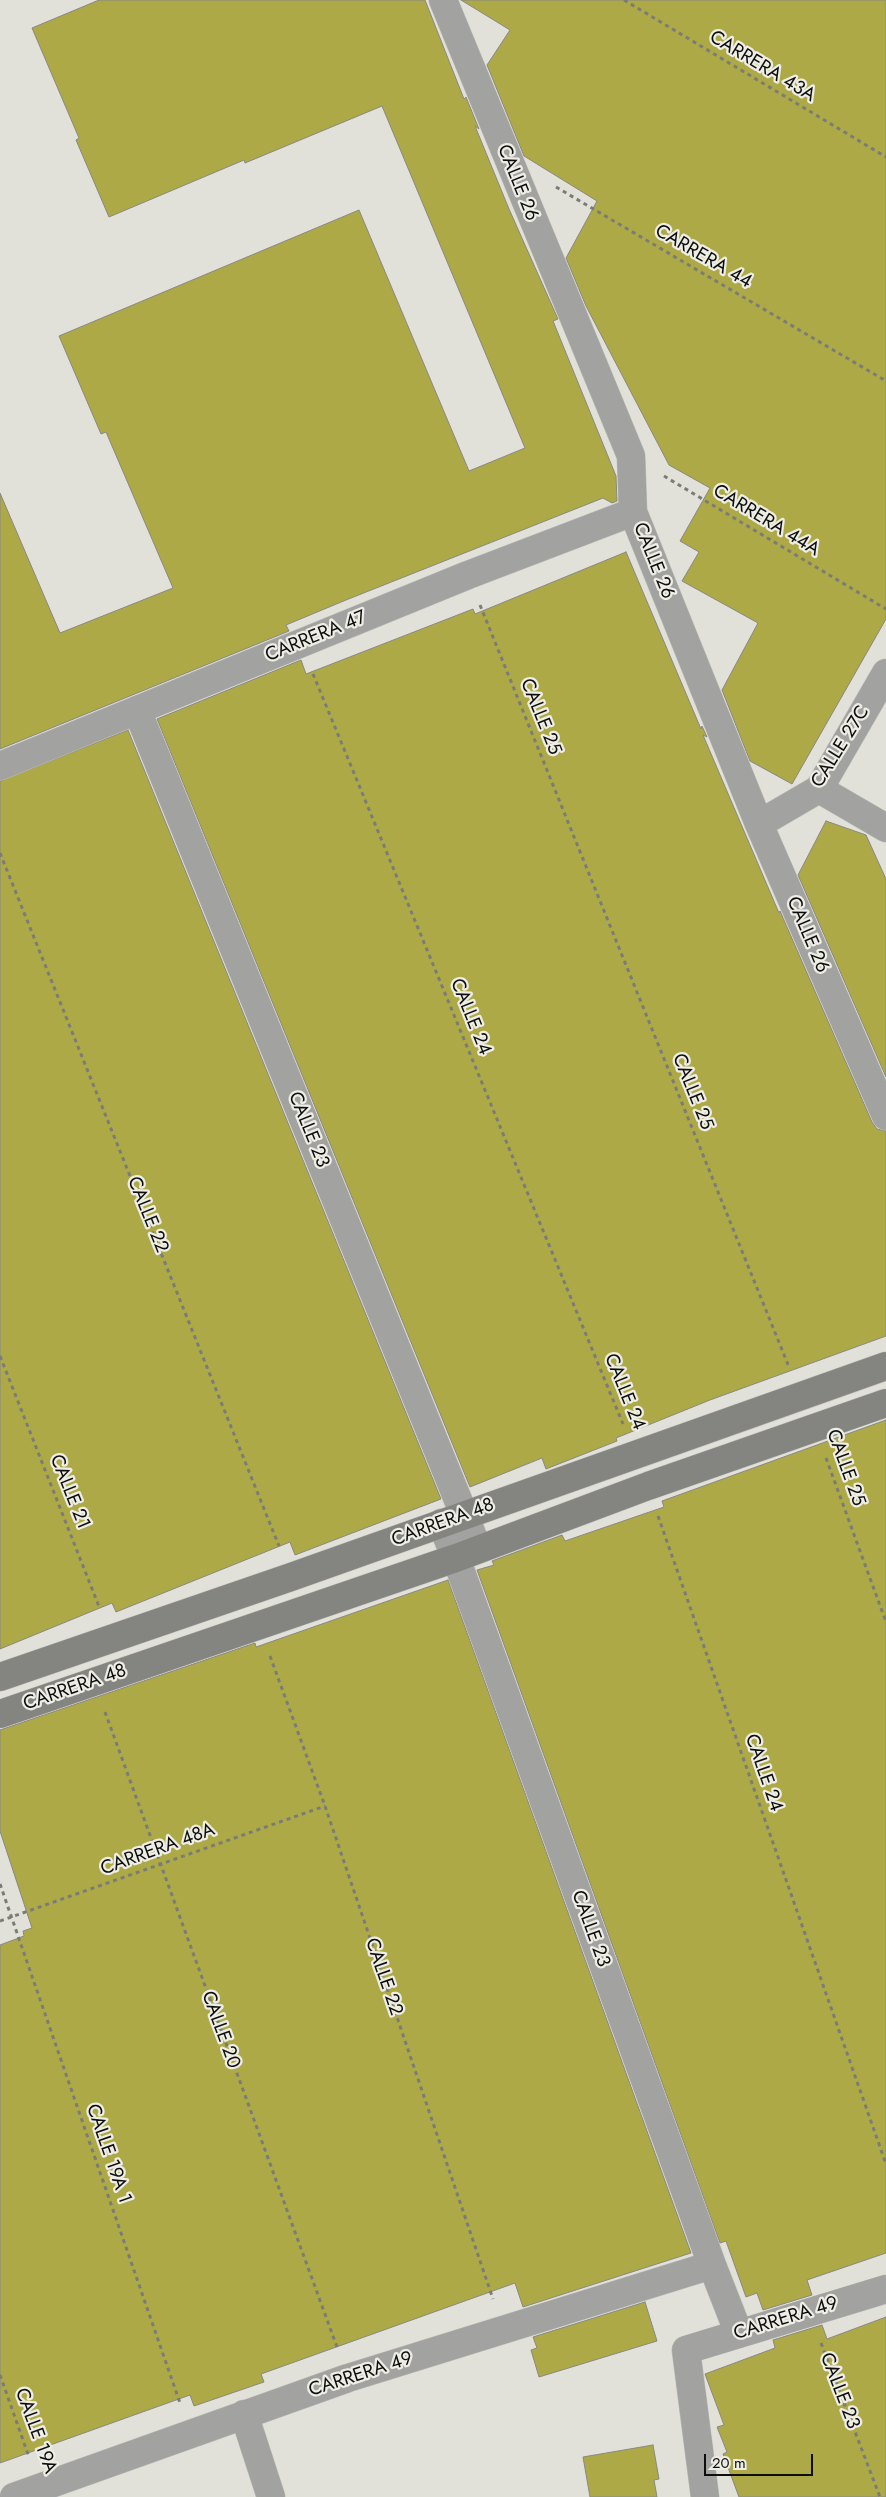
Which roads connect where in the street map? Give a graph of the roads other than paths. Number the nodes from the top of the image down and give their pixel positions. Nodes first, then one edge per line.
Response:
1 (442, 0) edge
2 (633, 512) junction
3 (886, 673) edge
4 (137, 710) junction
5 (0, 766) edge
6 (819, 789) junction
7 (759, 824) junction
8 (886, 828) edge
9 (886, 1116) edge
10 (886, 1366) edge
11 (886, 1403) edge
12 (452, 1519) junction
13 (467, 1554) junction
14 (0, 1677) edge
15 (0, 1714) edge
16 (712, 2265) junction
17 (886, 2288) edge
18 (739, 2334) junction
19 (244, 2414) junction
20 (14, 2497) edge
21 (271, 2497) edge
22 (705, 2497) edge

1 - 2 street, CALLE 26
2 - 4 street, CARRERA 47
2 - 7 street, CALLE 26
3 - 6 street, CALLE 27C
4 - 5 street, CARRERA 47
4 - 12 street, CALLE 23
6 - 7 street, CALLE 27C
6 - 8 street
7 - 9 street, CALLE 26
10 - 12 street, CARRERA 48
11 - 13 street, CARRERA 48
12 - 13 street, CALLE 23
12 - 14 street, CARRERA 48
13 - 15 street, CARRERA 48
13 - 16 street, CALLE 23
16 - 18 street, CALLE 23
16 - 19 street, CARRERA 49
17 - 18 street, CARRERA 49
18 - 22 street, CARRERA 49
19 - 20 street, CARRERA 49
19 - 21 street

